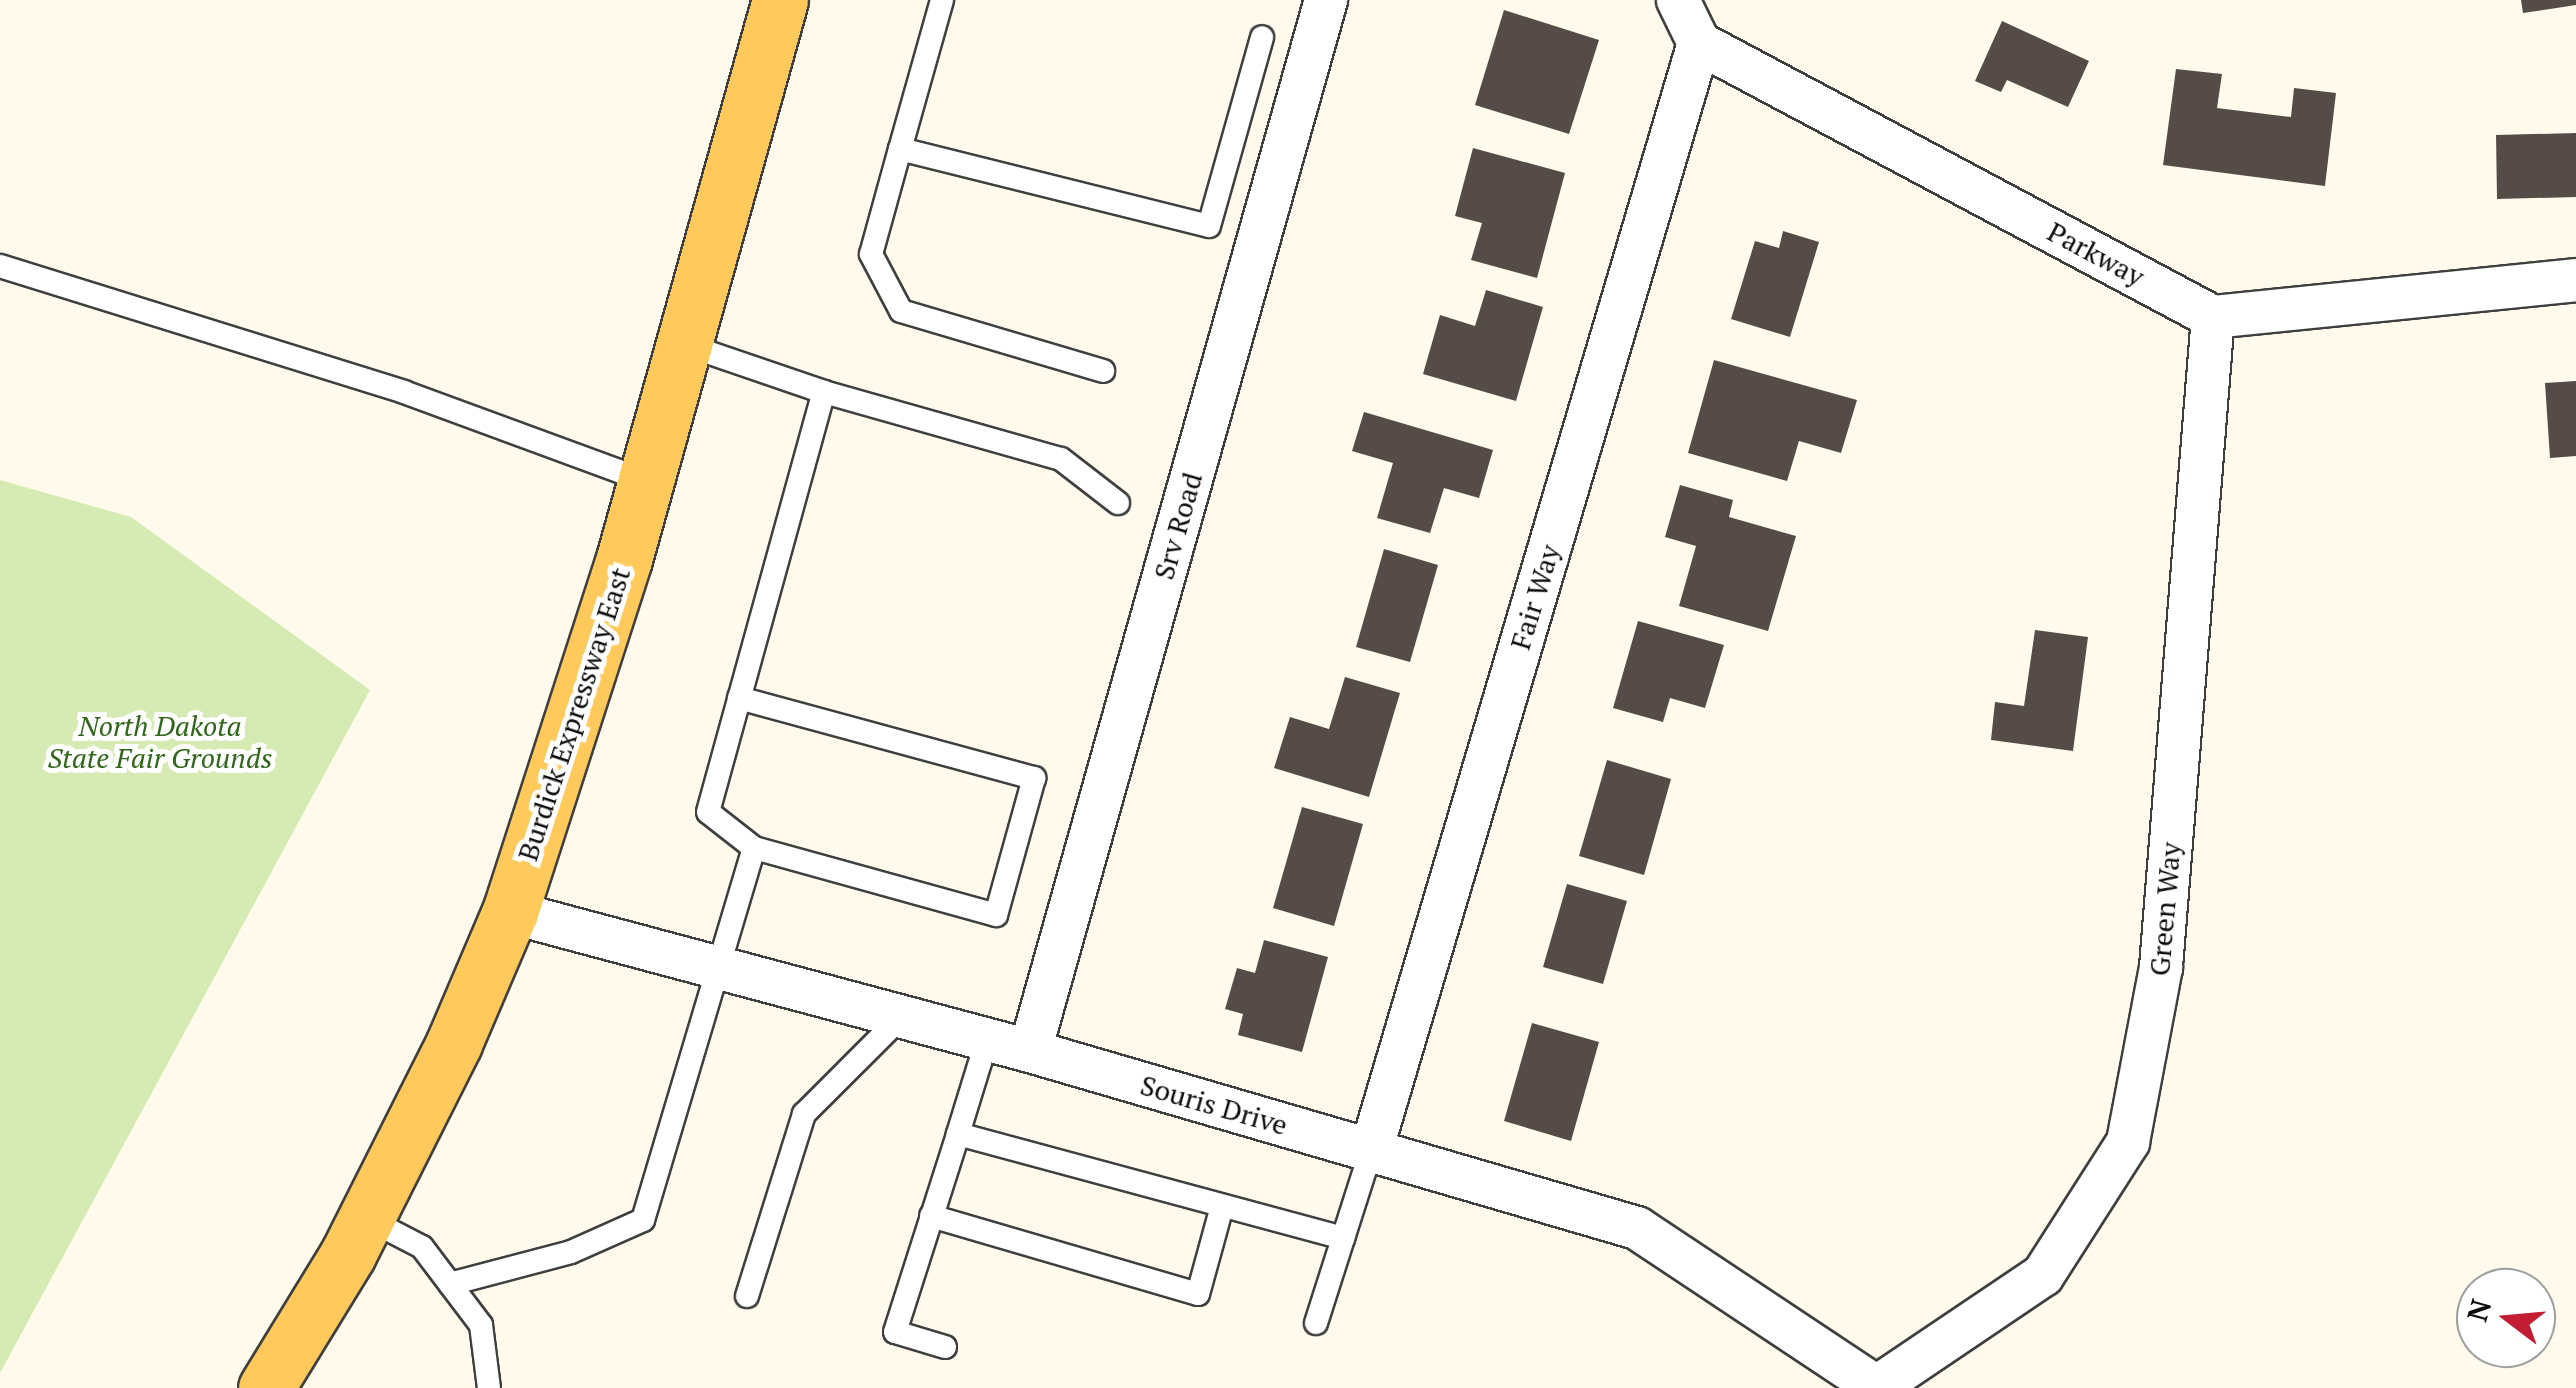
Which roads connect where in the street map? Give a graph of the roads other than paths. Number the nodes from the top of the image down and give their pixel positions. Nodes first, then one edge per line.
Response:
1 (780, 0) edge
2 (942, 0) edge
3 (1326, 0) edge
4 (1678, 0) edge
5 (1262, 37) dead end
6 (1699, 43) junction
7 (900, 149) junction
8 (0, 266) edge
9 (2576, 280) edge
10 (2213, 316) junction
11 (684, 344) junction
12 (1103, 371) dead end
13 (824, 392) junction
14 (646, 481) junction
15 (1118, 503) dead end
16 (739, 698) junction
17 (754, 848) junction
18 (510, 912) junction
19 (718, 968) junction
20 (901, 1017) junction
21 (986, 1040) junction
22 (1030, 1052) junction
23 (958, 1134) junction
24 (1371, 1150) junction
25 (1222, 1206) junction
26 (931, 1216) junction
27 (366, 1218) junction
28 (1343, 1238) junction
29 (450, 1284) junction
30 (747, 1296) dead end
31 (1316, 1323) dead end
32 (945, 1347) dead end
33 (1877, 1387) edge
34 (266, 1388) edge
35 (490, 1388) edge

1 - 11 main road, Burdick Expressway East
2 - 7 lane
3 - 22 street, Srv Road
4 - 6 street
5 - 7 lane
6 - 10 street, Parkway
6 - 24 street, Fair Way
7 - 12 lane
8 - 14 lane
9 - 10 street
10 - 33 street, Green Way
11 - 13 lane
11 - 14 main road, Burdick Expressway East
13 - 15 lane
13 - 16 lane
14 - 18 main road, Burdick Expressway East
16 - 17 lane
16 - 17 lane
17 - 19 lane
18 - 19 street, Souris Drive
18 - 27 main road, Burdick Expressway East
19 - 20 street, Souris Drive
19 - 29 lane
20 - 21 street, Souris Drive
20 - 30 lane
21 - 22 street, Souris Drive
21 - 23 lane
22 - 24 street, Souris Drive
23 - 25 lane
23 - 26 lane
24 - 28 lane
24 - 33 street, Souris Drive
25 - 26 lane
25 - 28 lane
26 - 32 lane
27 - 29 lane
27 - 34 main road, Burdick Expressway East
28 - 31 lane
29 - 35 lane

